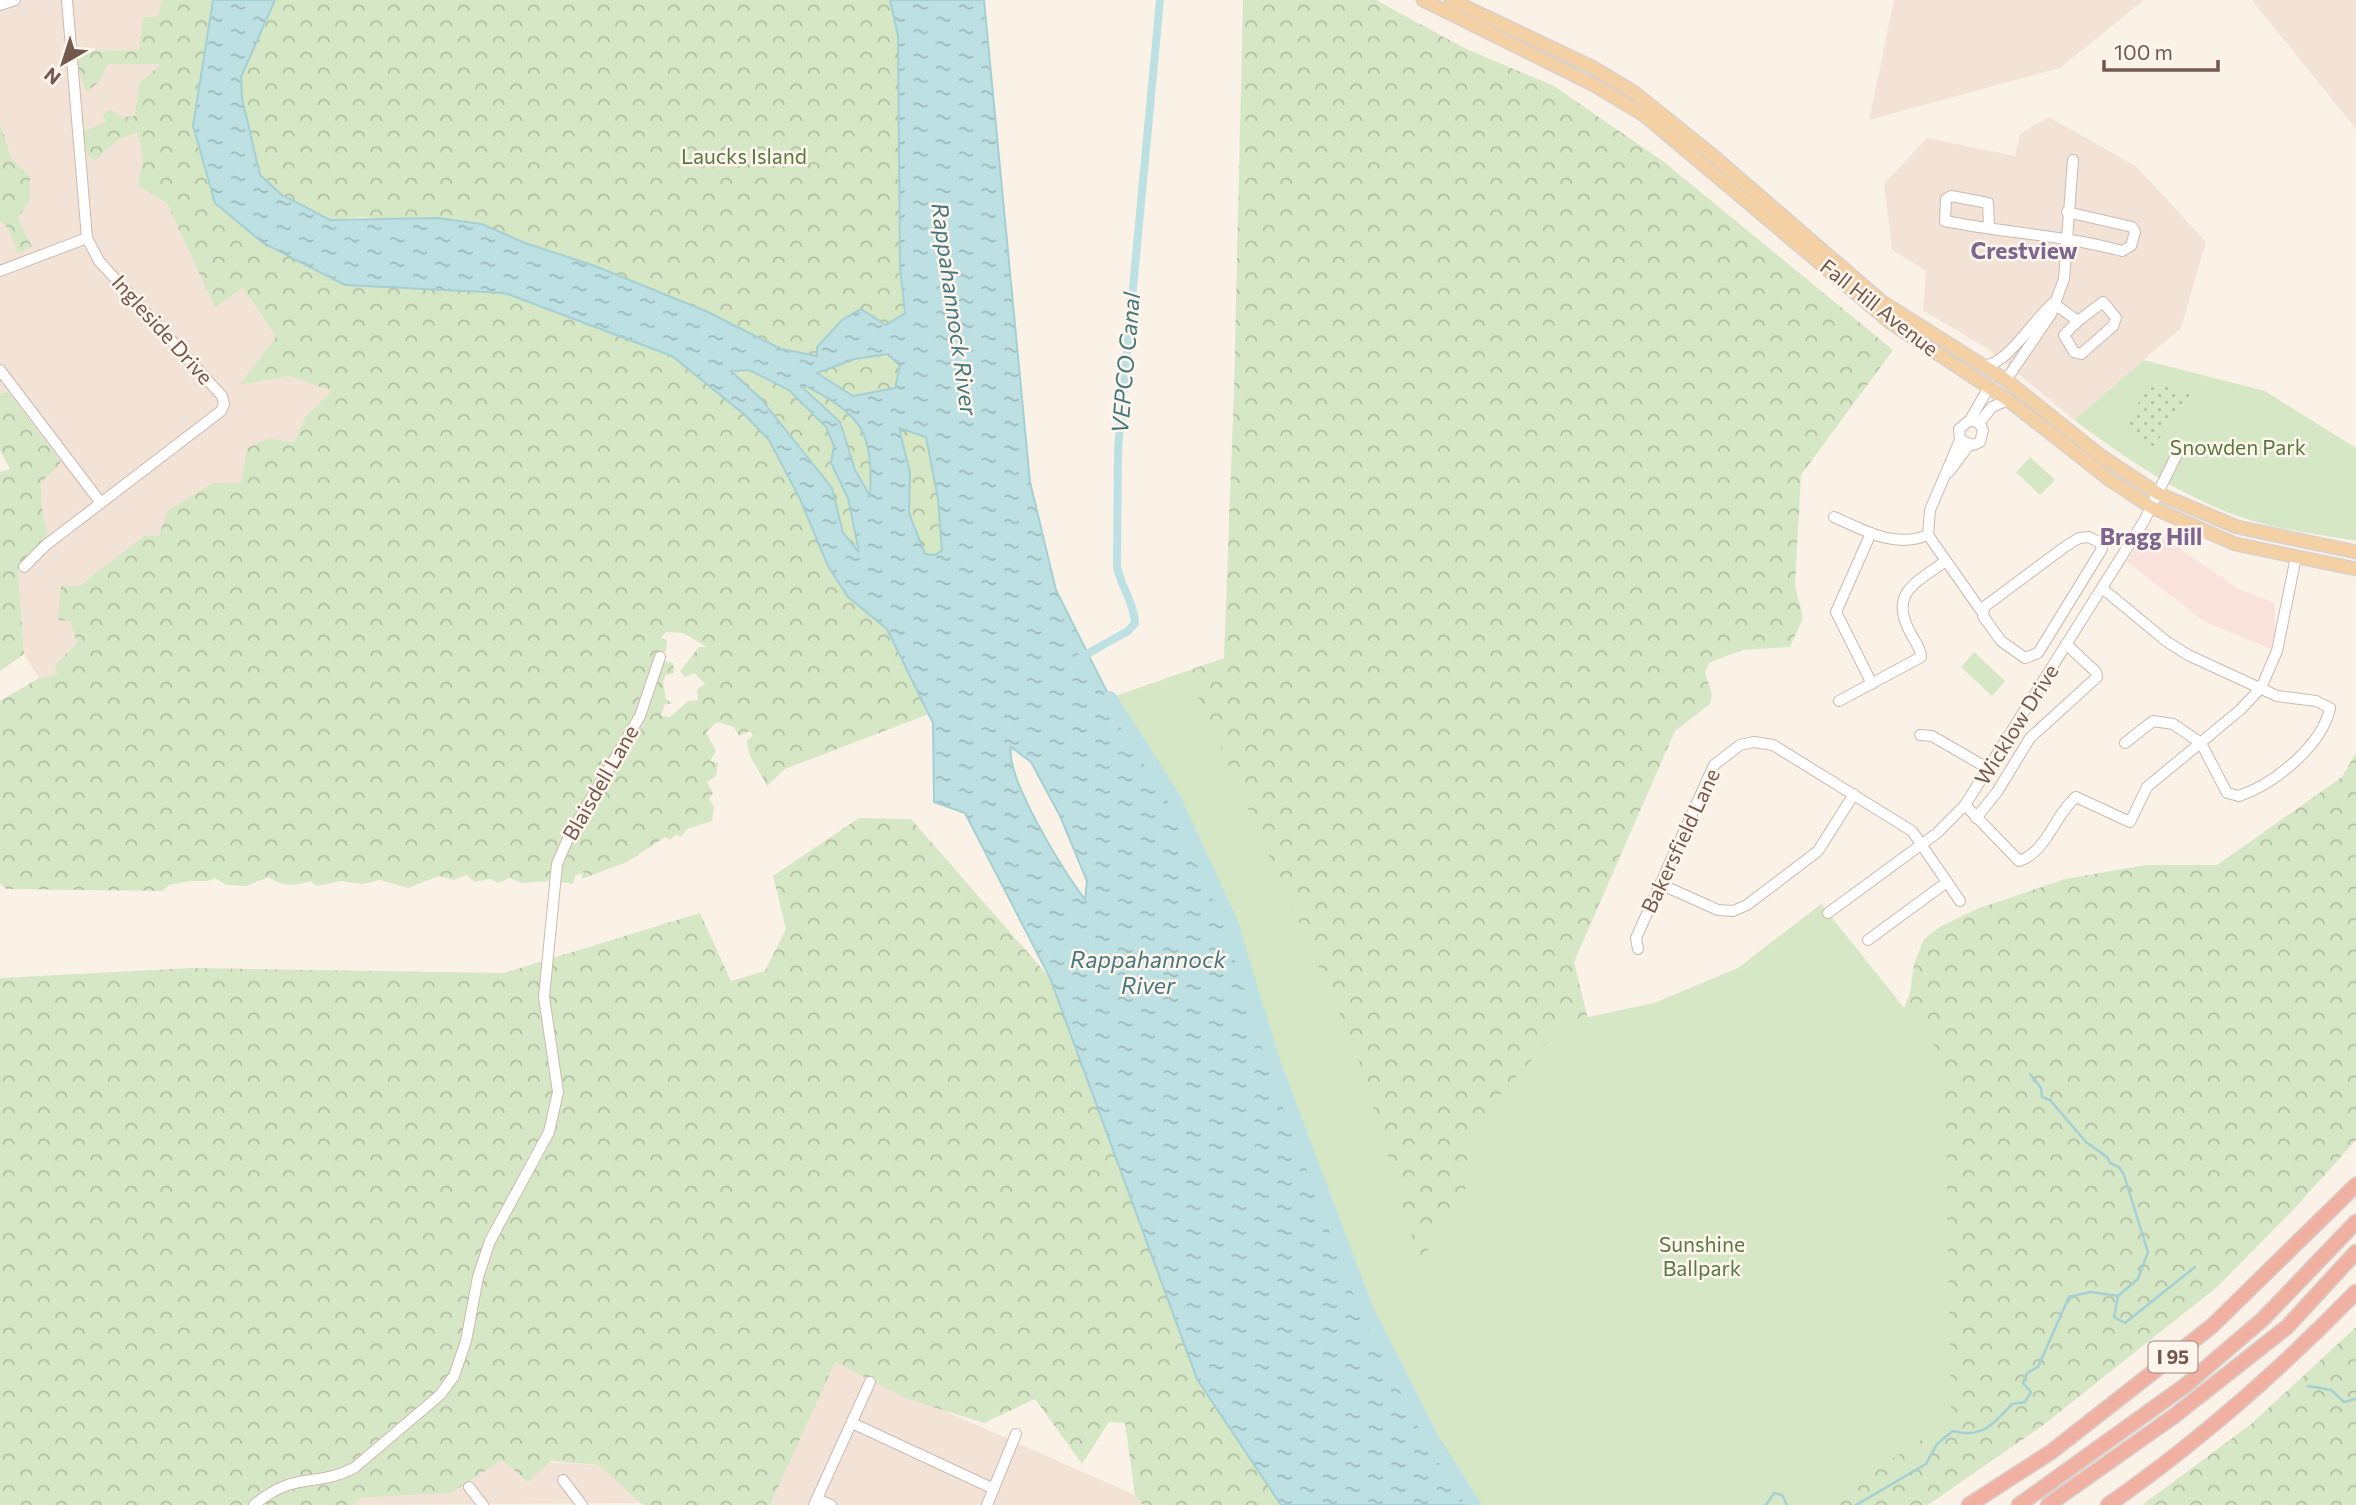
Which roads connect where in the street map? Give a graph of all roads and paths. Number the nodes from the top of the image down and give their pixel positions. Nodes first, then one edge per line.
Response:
1 (15, 0) edge
2 (67, 0) edge
3 (1423, 0) edge
4 (1451, 0) edge
5 (0, 5) edge
6 (2073, 160) dead end
7 (2067, 212) junction
8 (1989, 228) junction
9 (87, 238) junction
10 (2067, 238) junction
11 (0, 271) edge
12 (2053, 303) junction
13 (2078, 321) junction
14 (1982, 365) junction
15 (0, 370) edge
16 (2006, 380) junction
17 (1989, 387) junction
18 (2008, 400) junction
19 (1975, 422) junction
20 (1964, 442) junction
21 (2178, 452) dead end
22 (2157, 494) junction
23 (101, 503) junction
24 (2151, 507) junction
25 (1834, 517) dead end
26 (1871, 533) junction
27 (1928, 536) junction
28 (2356, 552) edge
29 (2296, 557) junction
30 (1944, 562) junction
31 (24, 567) dead end
32 (2356, 569) edge
33 (2102, 588) junction
34 (1982, 612) junction
35 (2066, 644) junction
36 (660, 657) dead end
37 (1872, 684) junction
38 (2261, 688) junction
39 (1839, 701) dead end
40 (1920, 735) dead end
41 (2125, 743) dead end
42 (2201, 743) junction
43 (1989, 769) junction
44 (1854, 794) junction
45 (1965, 805) junction
46 (1976, 818) junction
47 (1922, 843) junction
48 (1947, 882) junction
49 (1660, 884) junction
50 (1960, 901) dead end
51 (1828, 913) dead end
52 (1868, 940) dead end
53 (1638, 949) dead end
54 (2356, 1185) edge
55 (2356, 1222) edge
56 (2356, 1252) edge
57 (2356, 1292) edge
58 (870, 1382) dead end
59 (852, 1423) junction
60 (1016, 1434) dead end
61 (563, 1480) dead end
62 (469, 1487) dead end
63 (994, 1489) junction
64 (815, 1502) edge
65 (254, 1505) edge
66 (483, 1505) edge
67 (582, 1505) edge
68 (831, 1505) edge
69 (987, 1505) edge
70 (1969, 1505) edge
71 (2019, 1505) edge
72 (2048, 1505) edge
73 (2108, 1505) edge

1 - 5 street
2 - 9 street, Ingleside Drive
3 - 17 main road, Fall Hill Avenue
4 - 14 main road, Fall Hill Avenue
6 - 7 street
7 - 10 street
7 - 10 street
8 - 8 street
8 - 10 street
9 - 11 street
9 - 23 street, Ingleside Drive
10 - 12 street
12 - 13 street
12 - 14 street
12 - 16 street
13 - 13 street
14 - 16 main road, Fall Hill Avenue
15 - 23 street
16 - 17 main road
16 - 22 main road, Fall Hill Avenue
17 - 18 main road, Fall Hill Avenue
17 - 19 street
18 - 19 street
18 - 24 main road, Fall Hill Avenue
19 - 20 street
19 - 20 street
20 - 27 street
21 - 22 street
22 - 24 street, Wicklow Drive
22 - 28 main road, Fall Hill Avenue
23 - 31 street, Ingleside Drive
24 - 29 main road, Fall Hill Avenue
24 - 33 street, Wicklow Drive
25 - 26 street
26 - 27 street
26 - 37 street
27 - 30 street
29 - 32 main road, Fall Hill Avenue
29 - 38 street
30 - 34 street
30 - 37 street
33 - 35 street, Wicklow Drive
33 - 38 street
34 - 34 street
35 - 43 street, Wicklow Drive
35 - 46 street
36 - 65 street, Blaisdell Lane
37 - 39 street
38 - 42 street
38 - 42 street
40 - 43 street
41 - 42 street
42 - 46 street
43 - 45 street, Wicklow Drive
44 - 47 street, Bakersfield Lane
44 - 49 street
44 - 49 street, Bakersfield Lane
45 - 46 street
45 - 47 street, Wicklow Drive
47 - 48 street, Bakersfield Lane
47 - 51 street, Wicklow Drive
48 - 50 street, Bakersfield Lane
48 - 52 street
49 - 53 street, Bakersfield Lane
54 - 70 highway, I 95
55 - 71 highway, I 95
56 - 72 highway, I 95
57 - 73 highway
58 - 59 street
59 - 63 street
59 - 64 street
60 - 63 street
61 - 67 street
62 - 66 street
63 - 69 street
64 - 68 street

